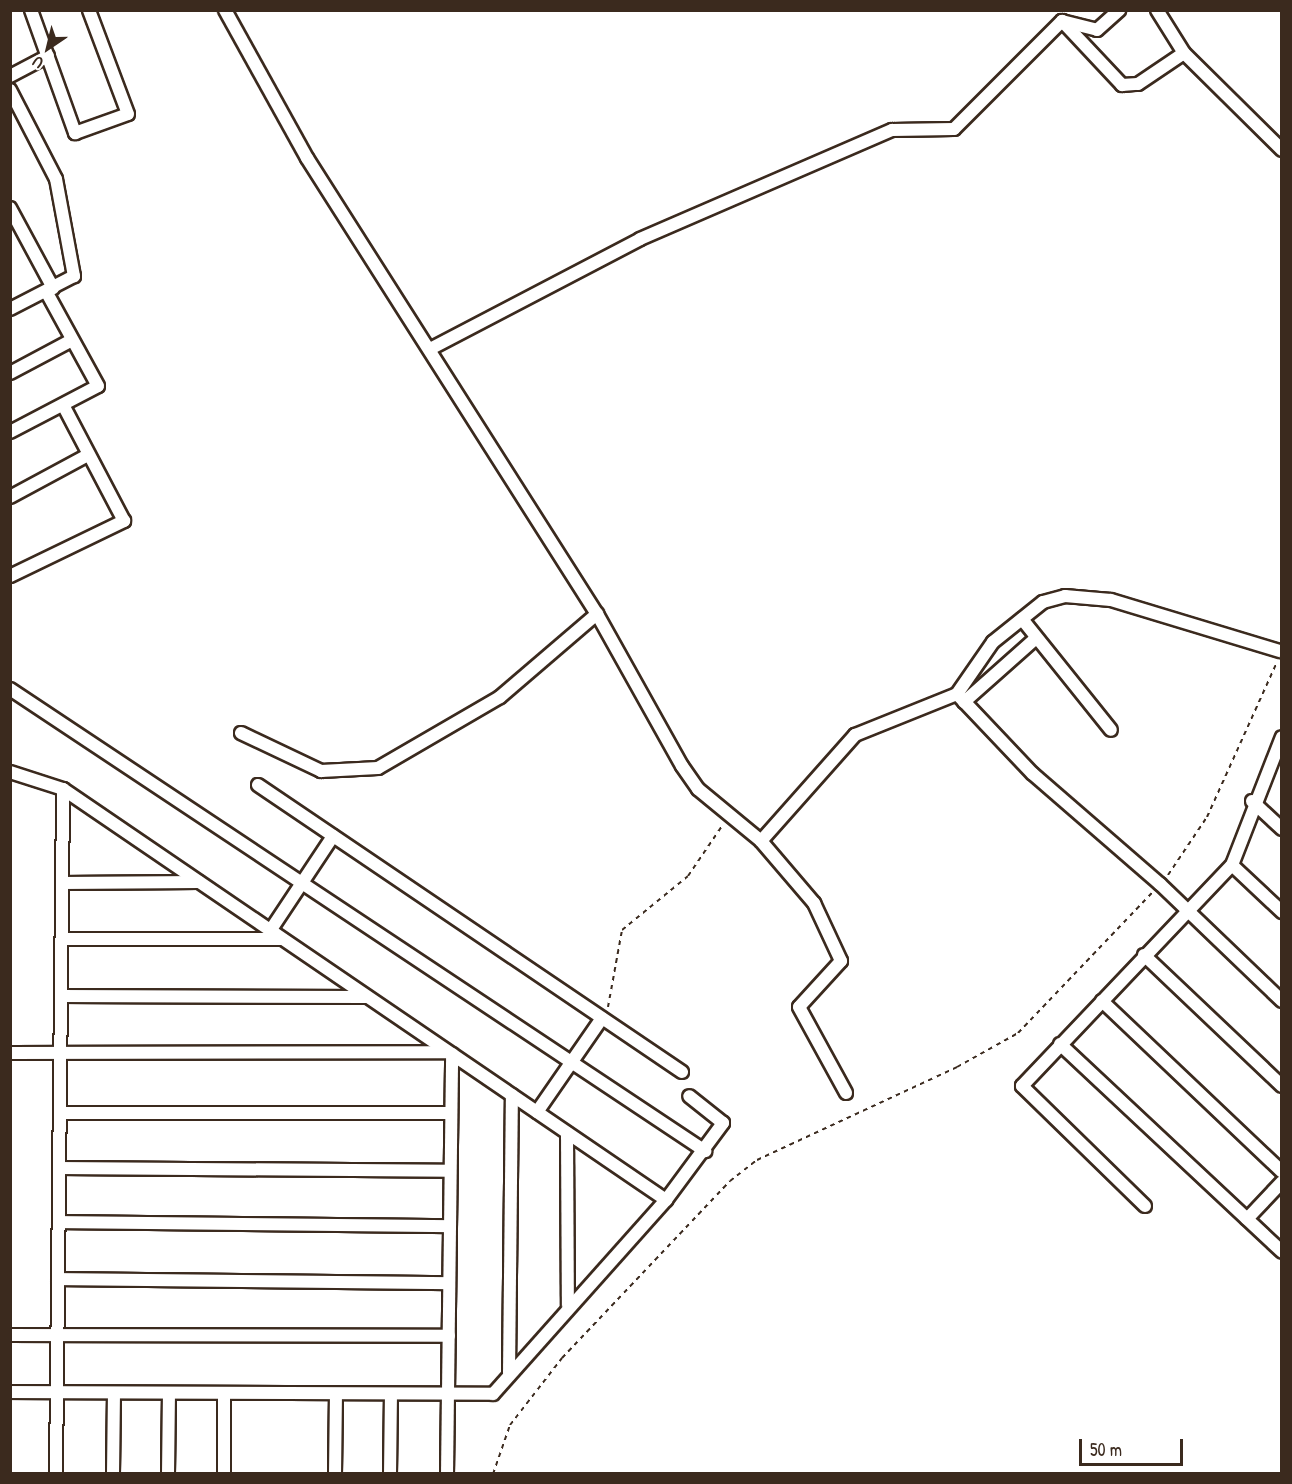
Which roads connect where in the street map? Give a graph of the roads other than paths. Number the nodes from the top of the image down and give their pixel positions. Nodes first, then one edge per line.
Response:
1 (31, 10) edge
2 (89, 10) edge
3 (225, 10) edge
4 (1119, 10) edge
5 (1157, 10) edge
6 (1062, 21) junction
7 (1184, 53) junction
8 (48, 56) junction
9 (10, 76) edge
10 (10, 90) edge
11 (1281, 150) edge
12 (10, 208) edge
13 (50, 289) junction
14 (10, 309) edge
15 (72, 340) junction
16 (430, 349) junction
17 (10, 373) edge
18 (63, 405) junction
19 (10, 432) edge
20 (88, 455) junction
21 (10, 497) edge
22 (10, 576) edge
23 (597, 614) junction
24 (1022, 619) junction
25 (1036, 638) junction
26 (1280, 651) road end
27 (10, 689) edge
28 (961, 698) junction
29 (1111, 730) dead end
30 (241, 733) dead end
31 (1281, 741) edge
32 (10, 771) edge
33 (258, 785) dead end
34 (63, 789) junction
35 (1252, 801) junction
36 (1281, 829) edge
37 (333, 836) junction
38 (761, 841) junction
39 (1232, 865) junction
40 (199, 882) junction
41 (62, 883) junction
42 (302, 883) junction
43 (1187, 911) junction
44 (1281, 912) edge
45 (270, 931) junction
46 (62, 939) junction
47 (282, 939) junction
48 (1144, 955) junction
49 (61, 996) junction
50 (367, 997) junction
51 (1102, 1000) junction
52 (1281, 1000) edge
53 (602, 1018) junction
54 (1060, 1044) junction
55 (61, 1052) junction
56 (10, 1053) edge
57 (450, 1053) junction
58 (572, 1062) junction
59 (682, 1072) dead end
60 (1281, 1086) edge
61 (846, 1093) dead end
62 (512, 1095) junction
63 (689, 1096) dead end
64 (537, 1112) junction
65 (60, 1113) junction
66 (451, 1113) junction
67 (567, 1133) junction
68 (705, 1151) junction
69 (59, 1168) junction
70 (450, 1171) junction
71 (1281, 1172) edge
72 (1281, 1182) edge
73 (666, 1200) junction
74 (1144, 1206) dead end
75 (1247, 1219) junction
76 (59, 1222) junction
77 (450, 1226) junction
78 (1281, 1252) edge
79 (58, 1279) junction
80 (449, 1283) junction
81 (568, 1305) junction
82 (10, 1335) edge
83 (58, 1335) junction
84 (448, 1336) junction
85 (509, 1373) junction
86 (10, 1392) edge
87 (57, 1393) junction
88 (114, 1393) junction
89 (169, 1394) junction
90 (224, 1394) junction
91 (336, 1395) junction
92 (391, 1396) junction
93 (448, 1396) junction
94 (56, 1473) edge
95 (113, 1473) edge
96 (168, 1473) edge
97 (224, 1473) edge
98 (335, 1473) edge
99 (390, 1473) edge
100 (447, 1473) edge

1 - 8 street
2 - 8 street
3 - 16 street
4 - 6 street
5 - 7 street
6 - 7 street
6 - 16 street
7 - 11 street
8 - 9 street
10 - 13 street
12 - 13 street
13 - 14 street
13 - 15 street
15 - 17 street
15 - 18 street
16 - 23 street
18 - 19 street
18 - 20 street
20 - 21 street
20 - 22 street
23 - 30 street
23 - 38 street
24 - 25 street
24 - 26 street
24 - 28 street
25 - 28 street
25 - 29 street
27 - 42 street
28 - 38 street
28 - 43 street
31 - 35 street
32 - 34 street
33 - 37 street
34 - 40 street
34 - 41 street
35 - 36 street
35 - 39 street
37 - 42 street
37 - 53 street
38 - 61 street
39 - 43 street
39 - 44 street
40 - 41 street
40 - 45 street
41 - 46 street
42 - 45 street
42 - 58 street
43 - 48 street
43 - 52 street
45 - 47 street
46 - 47 street
46 - 49 street
47 - 50 street
48 - 51 street
48 - 60 street
49 - 50 street
49 - 55 street
50 - 57 street
51 - 54 street
51 - 71 street
53 - 58 street
53 - 59 street
54 - 74 street
54 - 75 street
55 - 56 street
55 - 57 street
55 - 65 street
57 - 62 street
57 - 66 street
58 - 64 street
58 - 68 street
62 - 64 street
62 - 85 street
63 - 68 street
64 - 67 street
65 - 66 street
65 - 69 street
66 - 70 street
67 - 73 street
67 - 81 street
68 - 73 street
69 - 70 street
69 - 76 street
70 - 77 street
72 - 75 street
73 - 81 street
75 - 78 street
76 - 77 street
76 - 79 street
77 - 80 street
79 - 80 street
79 - 83 street
80 - 84 street
81 - 85 street
82 - 83 street
83 - 84 street
83 - 87 street
84 - 93 street
85 - 93 street
86 - 87 street
87 - 88 street
87 - 94 street
88 - 89 street
88 - 95 street
89 - 90 street
89 - 96 street
90 - 91 street
90 - 97 street
91 - 92 street
91 - 98 street
92 - 93 street
92 - 99 street
93 - 100 street

